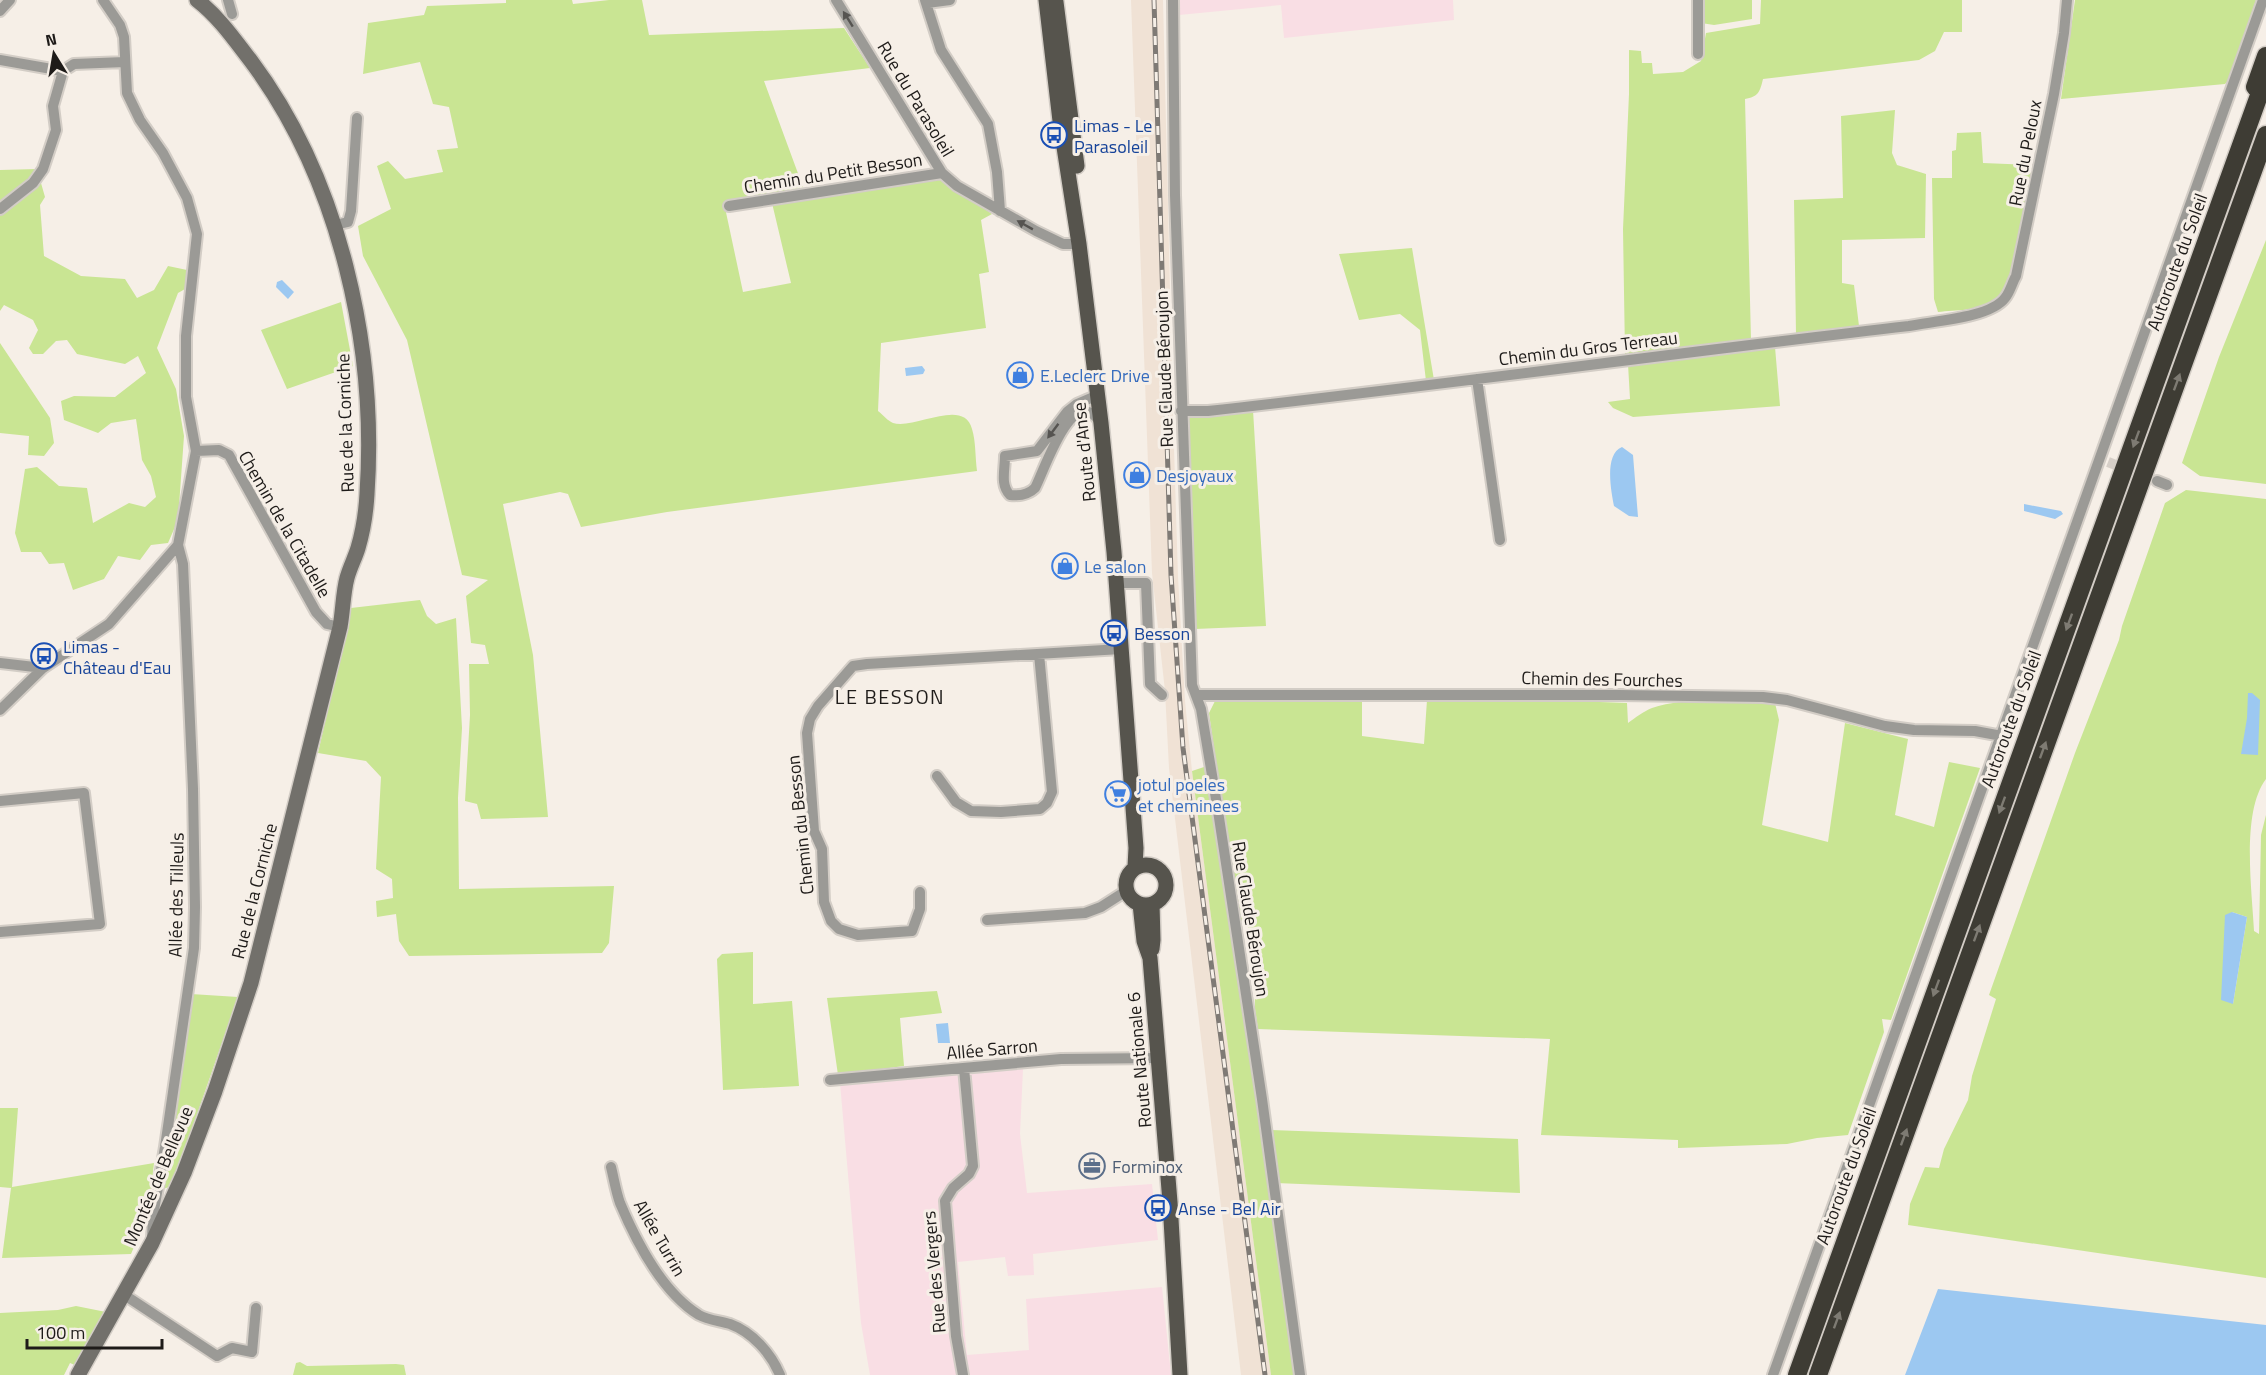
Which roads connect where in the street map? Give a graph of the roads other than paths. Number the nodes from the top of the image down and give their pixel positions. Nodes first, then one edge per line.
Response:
1 (10, 0) edge
2 (103, 0) edge
3 (197, 0) edge
4 (228, 0) edge
5 (836, 0) edge
6 (950, 0) edge
7 (1046, 0) edge
8 (1056, 0) edge
9 (1173, 0) edge
10 (1698, 0) edge
11 (2067, 0) edge
12 (2263, 0) edge
13 (926, 2) edge
14 (0, 11) edge
15 (232, 14) dead end
16 (1698, 54) dead end
17 (2266, 56) edge
18 (0, 60) edge
19 (125, 62) junction
20 (63, 71) junction
21 (2266, 76) edge
22 (357, 118) dead end
23 (2266, 135) edge
24 (2266, 160) edge
25 (942, 173) junction
26 (729, 206) dead end
27 (0, 209) edge
28 (1000, 211) junction
29 (335, 225) junction
30 (2231, 233) junction
31 (1079, 244) junction
32 (2196, 272) junction
33 (1996, 305) joint
34 (1477, 380) junction
35 (1098, 395) junction
36 (1181, 411) junction
37 (1101, 423) junction
38 (196, 451) junction
39 (1500, 540) dead end
40 (178, 544) junction
41 (1123, 583) junction
42 (340, 627) junction
43 (1121, 649) junction
44 (1039, 654) junction
45 (0, 663) edge
46 (43, 668) junction
47 (1162, 695) dead end
48 (1196, 695) junction
49 (0, 710) edge
50 (1998, 734) junction
51 (936, 776) dead end
52 (0, 801) edge
53 (1141, 865) junction
54 (1126, 891) junction
55 (920, 892) dead end
56 (1146, 904) junction
57 (987, 920) dead end
58 (0, 932) edge
59 (251, 983) joint
60 (1159, 1058) junction
61 (964, 1068) junction
62 (830, 1080) dead end
63 (611, 1167) dead end
64 (152, 1243) junction
65 (123, 1294) junction
66 (1177, 1300) junction
67 (256, 1308) dead end
68 (78, 1375) edge
69 (780, 1375) edge
70 (963, 1375) edge
71 (1180, 1375) edge
72 (1187, 1375) edge
73 (1300, 1375) edge
74 (1773, 1375) edge
75 (1797, 1375) edge
76 (1818, 1375) edge

1 - 14 street
2 - 19 street
3 - 29 main road, Rue de la Corniche
4 - 15 street
25 -> 5 street, Rue du Parasoleil
6 - 13 street
7 - 31 main road, Route d'Anse
8 - 41 main road, Route d'Anse
9 - 36 street, Rue Claude Béroujon
10 - 16 street
11 - 33 street, Rue du Peloux
12 - 50 street
13 - 28 street
17 - 32 highway
18 - 20 street
19 - 20 street
19 - 38 street
20 - 27 street
21 - 32 highway, Autoroute du Soleil
22 - 29 street
23 - 30 highway
24 - 30 highway
25 - 26 street, Chemin du Petit Besson
25 - 28 street, Rue du Parasoleil
31 -> 28 street, Rue du Parasoleil
29 - 42 main road, Rue de la Corniche
76 -> 30 highway
31 - 35 main road, Route d'Anse
32 -> 75 highway, Autoroute du Soleil
33 - 34 street, Chemin du Gros Terreau
34 - 36 street, Chemin du Gros Terreau
34 - 39 street
35 - 37 main road, Route d'Anse
35 -> 37 street
36 - 48 street, Rue Claude Béroujon
37 - 43 main road, Route d'Anse
38 - 40 street
38 - 42 street, Chemin de la Citadelle
40 - 46 street
40 - 64 street, Allée des Tilleuls
41 - 47 street
41 - 53 main road, Route d'Anse
42 - 59 main road, Rue de la Corniche
43 - 44 street, Chemin du Besson
43 - 53 main road, Route d'Anse
44 - 51 street
44 - 55 street, Chemin du Besson
45 - 46 street
46 - 49 street
48 - 50 street, Chemin des Fourches
48 - 73 street, Rue Claude Béroujon
50 - 74 street
52 - 58 street
53 - 54 main road
53 - 56 main road
54 - 56 main road
54 - 57 street
56 - 60 main road, Route Nationale 6
59 - 64 main road, Montée de Bellevue
60 - 61 street, Allée Sarron
60 - 66 main road, Route Nationale 6
61 - 62 street, Allée Sarron
61 - 70 street, Rue des Vergers
63 - 69 street, Allée Turrin
64 - 65 main road, Montée de Bellevue
65 - 67 street
65 - 68 main road, Montée de Bellevue
66 - 71 main road, Route Nationale 6
66 - 72 main road

